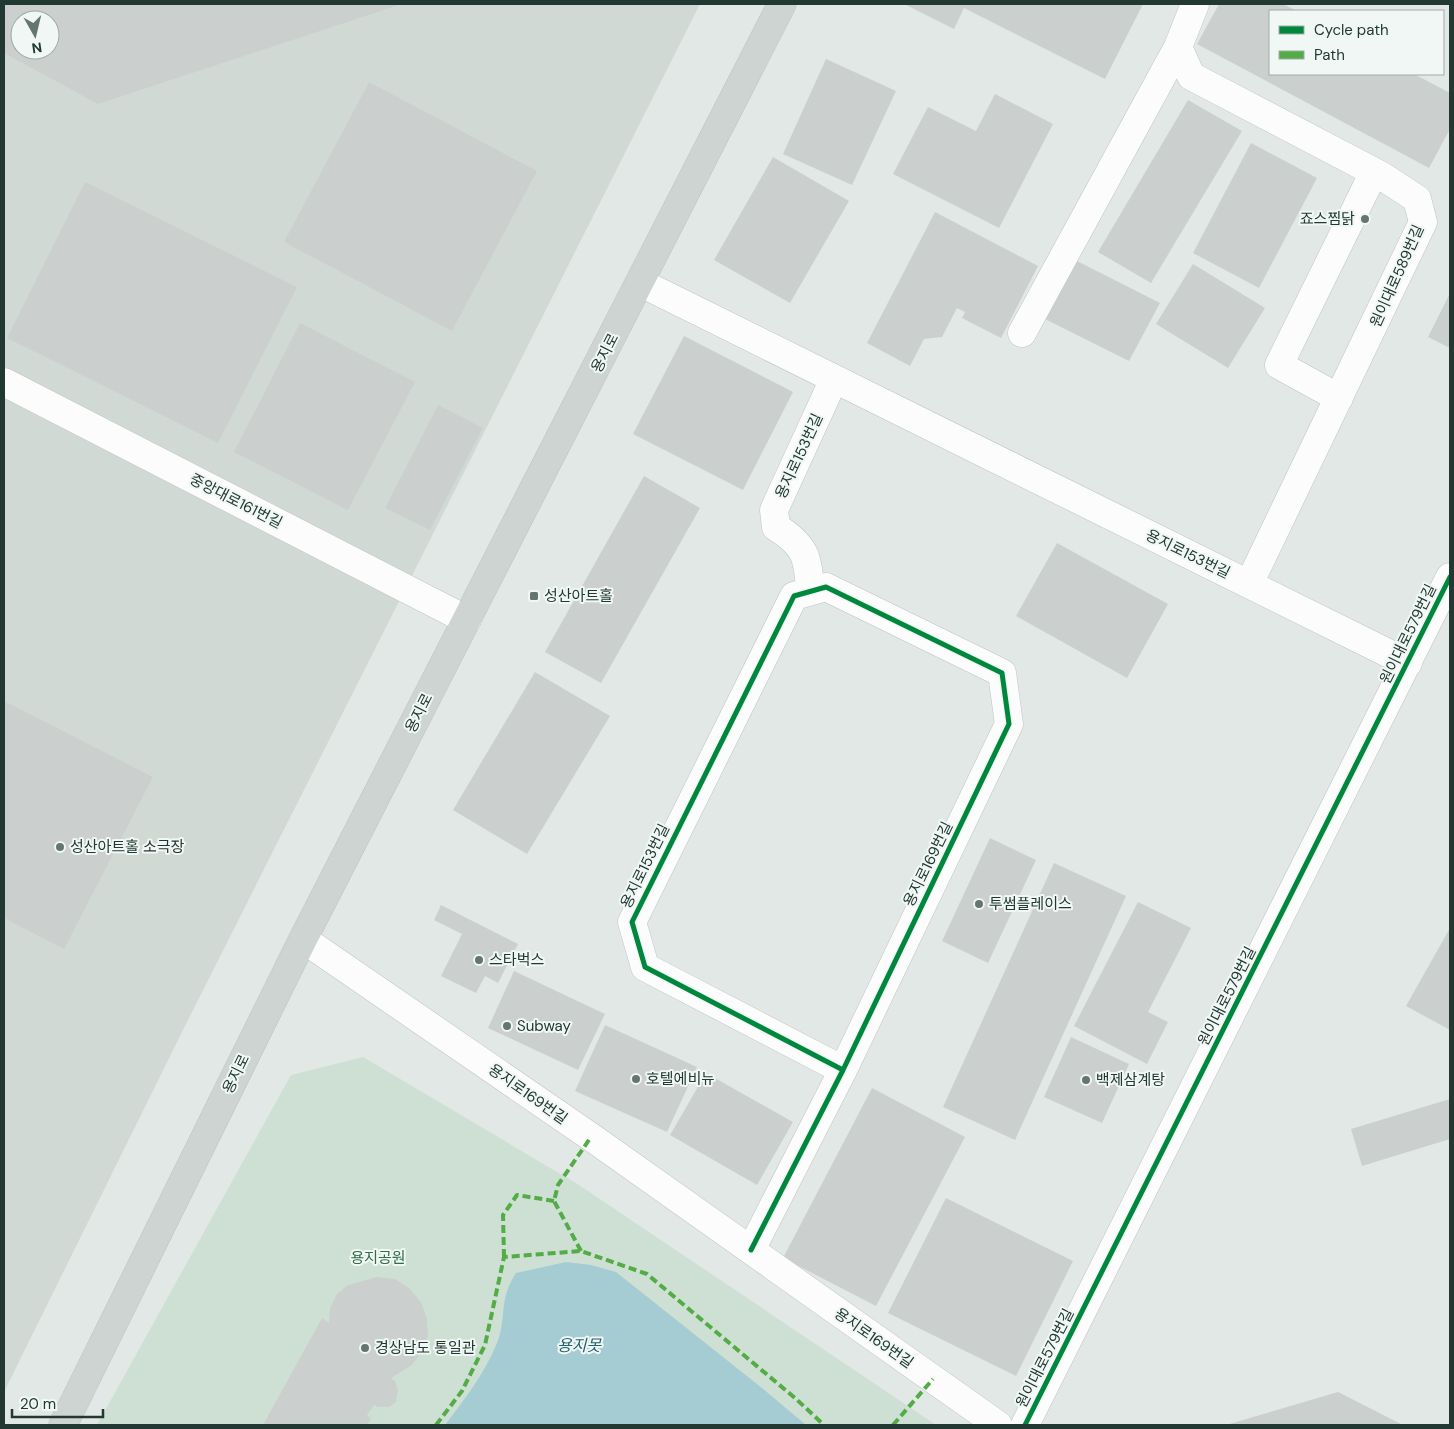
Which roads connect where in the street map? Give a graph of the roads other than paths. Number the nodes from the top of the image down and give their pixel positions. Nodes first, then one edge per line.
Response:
1 (782, 4) edge
2 (1195, 4) edge
3 (1178, 47) junction
4 (1374, 172) junction
5 (641, 283) junction
6 (1022, 333) dead end
7 (834, 379) junction
8 (4, 382) edge
9 (1339, 398) junction
10 (1450, 578) edge
11 (1249, 584) junction
12 (810, 591) junction
13 (467, 620) junction
14 (1408, 663) junction
15 (304, 939) junction
16 (843, 1070) junction
17 (752, 1250) junction
18 (63, 1425) edge
19 (998, 1425) edge
20 (1025, 1425) edge

1 - 5 main road, 용지로
2 - 3 street
3 - 4 street, 원이대로589번길
3 - 6 street
4 - 9 street, 원이대로589번길
4 - 9 street
5 - 7 street, 용지로153번길
5 - 13 main road, 용지로
7 - 11 street, 용지로153번길
7 - 12 street, 용지로153번길
8 - 13 street, 중앙대로161번길
9 - 11 street, 원이대로589번길
10 - 14 street, 원이대로579번길
11 - 14 street, 용지로153번길
12 - 16 street, 용지로169번길
12 - 16 street, 용지로153번길
13 - 15 main road, 용지로
14 - 20 street, 원이대로579번길
15 - 17 street, 용지로169번길
15 - 18 main road, 용지로
16 - 17 street, 용지로169번길
17 - 19 street, 용지로169번길

